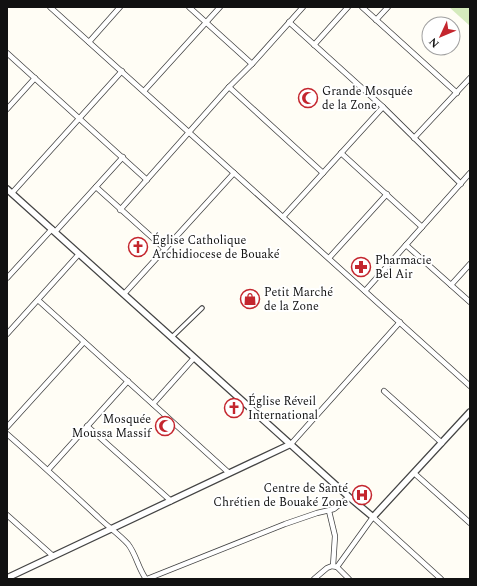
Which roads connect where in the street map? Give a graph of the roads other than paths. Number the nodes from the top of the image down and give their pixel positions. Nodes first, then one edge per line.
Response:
1 (50, 7) edge
2 (120, 7) edge
3 (189, 7) edge
4 (220, 7) edge
5 (303, 7) edge
6 (348, 7) edge
7 (362, 7) edge
8 (388, 7) edge
9 (376, 20) junction
10 (206, 22) junction
11 (289, 22) junction
12 (89, 42) junction
13 (314, 45) junction
14 (7, 53) edge
15 (252, 64) junction
16 (122, 71) junction
17 (34, 78) junction
18 (470, 78) edge
19 (229, 87) junction
20 (144, 91) junction
21 (457, 93) junction
22 (383, 107) junction
23 (7, 108) edge
24 (79, 118) junction
25 (189, 132) junction
26 (414, 138) junction
27 (341, 153) junction
28 (123, 157) junction
29 (234, 173) junction
30 (323, 173) junction
31 (470, 173) edge
32 (148, 180) junction
33 (461, 184) junction
34 (96, 187) junction
35 (9, 191) edge
36 (387, 194) junction
37 (120, 210) junction
38 (284, 217) junction
39 (422, 227) junction
40 (53, 231) junction
41 (406, 245) junction
42 (165, 249) junction
43 (79, 254) junction
44 (329, 258) junction
45 (470, 264) edge
46 (7, 278) edge
47 (451, 285) junction
48 (365, 291) junction
49 (124, 294) junction
50 (38, 300) junction
51 (470, 302) edge
52 (202, 308) dead end
53 (400, 322) junction
54 (7, 334) edge
55 (172, 337) junction
56 (84, 342) junction
57 (194, 358) junction
58 (128, 381) junction
59 (470, 386) edge
60 (384, 391) dead end
61 (153, 404) junction
62 (470, 412) edge
63 (88, 426) junction
64 (7, 427) edge
65 (7, 434) edge
66 (442, 443) junction
67 (291, 444) junction
68 (48, 470) junction
69 (229, 473) junction
70 (414, 473) junction
71 (349, 497) junction
72 (171, 501) junction
73 (329, 511) junction
74 (470, 514) edge
75 (7, 515) edge
76 (373, 517) junction
77 (466, 519) junction
78 (470, 523) edge
79 (110, 529) junction
80 (53, 556) junction
81 (335, 567) junction
82 (7, 578) edge
83 (146, 579) edge
84 (314, 579) edge
85 (349, 579) edge
86 (440, 579) edge

1 - 12 street
2 - 12 street
3 - 10 street
4 - 10 street
5 - 11 street
6 - 13 street
7 - 9 street
8 - 9 street
9 - 21 street
10 - 15 street
10 - 20 street
11 - 13 street
11 - 15 street
12 - 16 street
13 - 22 street
14 - 17 street
15 - 19 street
16 - 20 street
16 - 24 street
17 - 23 street
17 - 24 street
18 - 21 street
19 - 25 street
19 - 30 street
20 - 25 street
21 - 26 street
22 - 26 street
22 - 27 street
24 - 28 street
24 - 35 street
25 - 29 street
25 - 32 street
26 - 33 street
27 - 30 street
27 - 36 street
28 - 32 street
28 - 34 street
29 - 38 street
29 - 42 street
30 - 38 street
31 - 33 street
32 - 37 street
33 - 39 street
34 - 37 street
34 - 40 street
35 - 40 street
36 - 39 street
36 - 44 street
37 - 42 street
38 - 44 street
39 - 41 street
40 - 43 street
40 - 46 street
41 - 47 street
41 - 48 street
42 - 49 street
43 - 49 street
43 - 50 street
44 - 48 street
45 - 47 street
47 - 51 street
48 - 53 street
49 - 55 street
50 - 54 street
50 - 56 street
52 - 55 street
53 - 59 street
53 - 67 street
55 - 57 street
56 - 58 street
56 - 64 street
57 - 61 street
57 - 67 street
58 - 61 street
58 - 63 street
60 - 66 street
61 - 69 street
62 - 66 street
63 - 68 street
63 - 72 street
65 - 68 street
66 - 70 street
67 - 69 street
67 - 71 street
68 - 79 street
69 - 72 street
70 - 76 street
70 - 77 street
71 - 73 street
71 - 76 street
72 - 79 street
73 - 81 street
73 - 83 street
74 - 77 street
75 - 80 street
76 - 81 street
76 - 86 street
77 - 78 street
79 - 80 street
79 - 83 street
80 - 82 street
81 - 84 street
81 - 85 street

